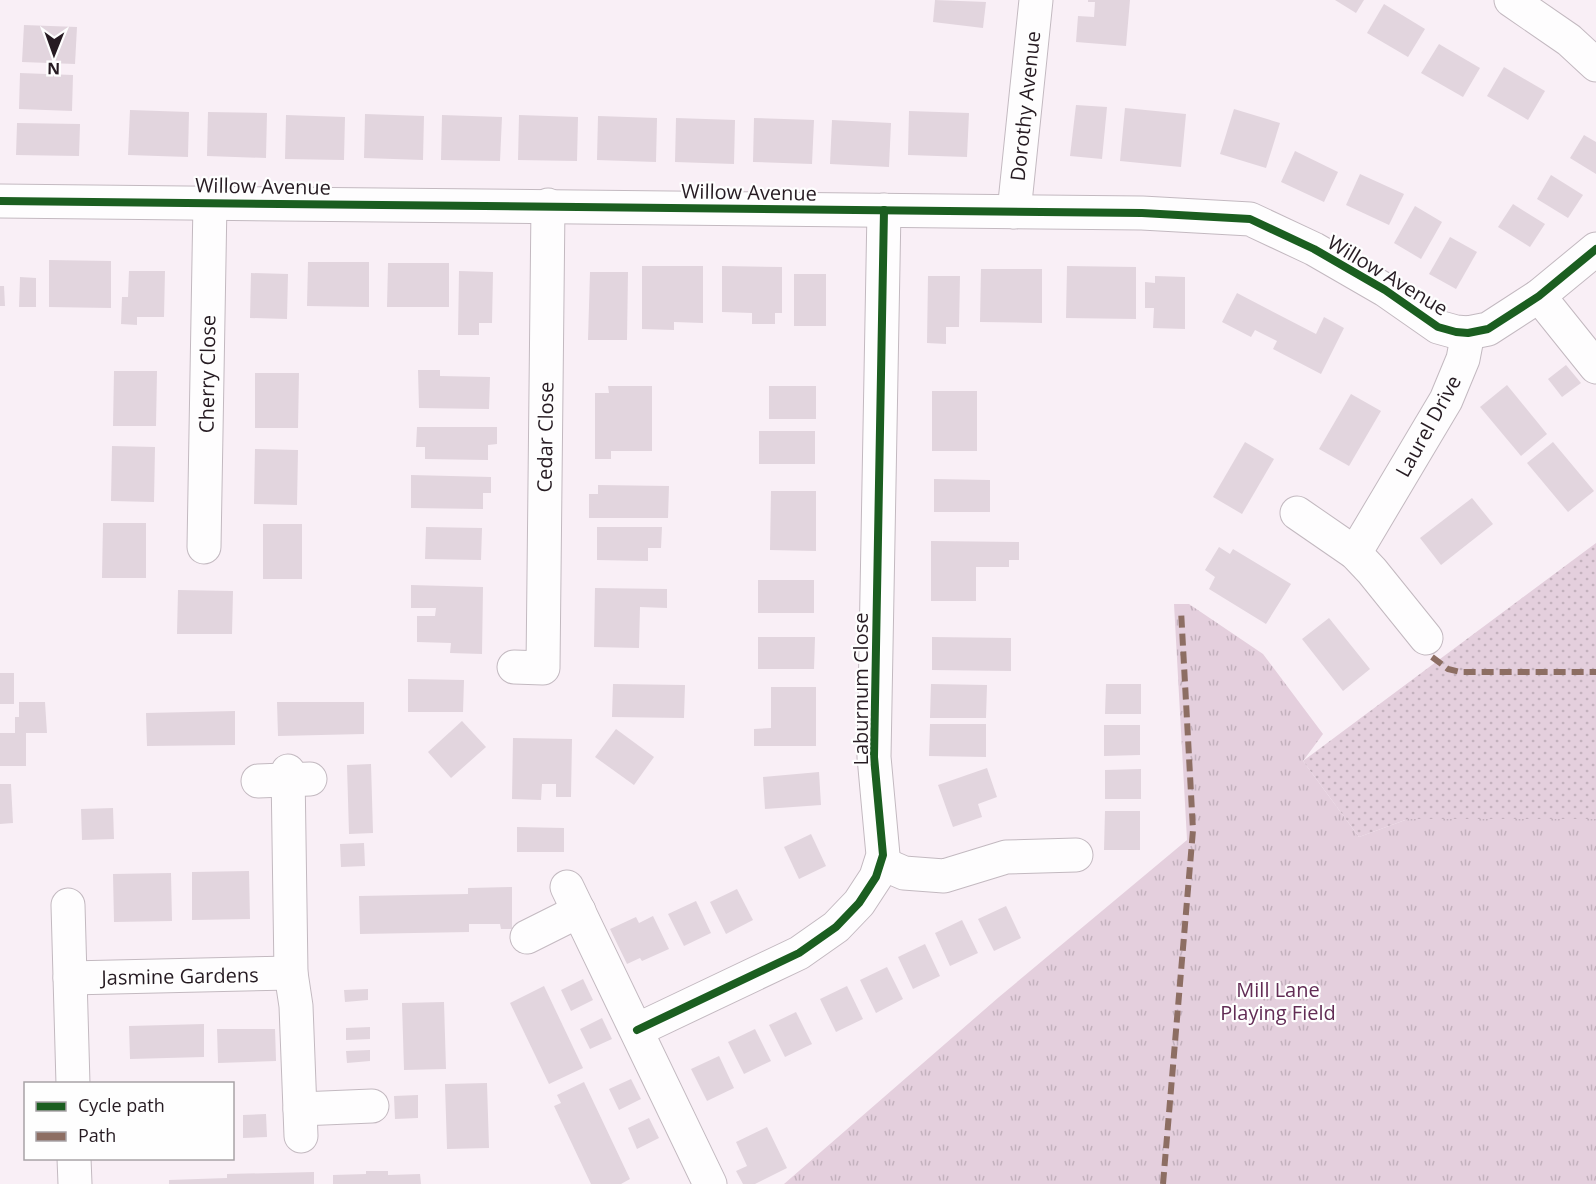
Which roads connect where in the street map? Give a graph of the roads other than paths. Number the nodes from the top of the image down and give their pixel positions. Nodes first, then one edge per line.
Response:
1 (1036, 0) edge
2 (1510, 0) edge
3 (1596, 65) edge
4 (0, 201) edge
5 (210, 202) junction
6 (548, 206) junction
7 (884, 210) junction
8 (1014, 212) junction
9 (1596, 249) edge
10 (1539, 296) junction
11 (1468, 333) junction
12 (1596, 367) edge
13 (1297, 513) dead end
14 (205, 547) dead end
15 (1355, 553) junction
16 (1426, 638) dead end
17 (543, 667) dead end
18 (286, 778) dead end
19 (1076, 855) dead end
20 (881, 862) junction
21 (68, 905) dead end
22 (527, 938) dead end
23 (291, 973) junction
24 (70, 978) junction
25 (637, 1030) junction
26 (73, 1082) edge
27 (372, 1106) dead end
28 (74, 1160) edge
29 (75, 1184) edge
30 (710, 1184) edge

1 - 8 street, Dorothy Avenue
2 - 3 street
4 - 5 street, Willow Avenue
5 - 6 street, Willow Avenue
5 - 14 street, Cherry Close
6 - 7 street, Willow Avenue
6 - 17 street, Cedar Close
7 - 8 street, Willow Avenue
7 - 20 street, Laburnum Close
8 - 11 street, Willow Avenue
9 - 10 street
10 - 11 street
10 - 12 street
11 - 15 street, Laurel Drive
13 - 15 street
15 - 16 street
18 - 23 street
19 - 20 street
20 - 25 street, Laburnum Close
21 - 24 street
22 - 25 street
23 - 24 street, Jasmine Gardens
23 - 27 street
24 - 26 street
25 - 30 street
28 - 29 street

